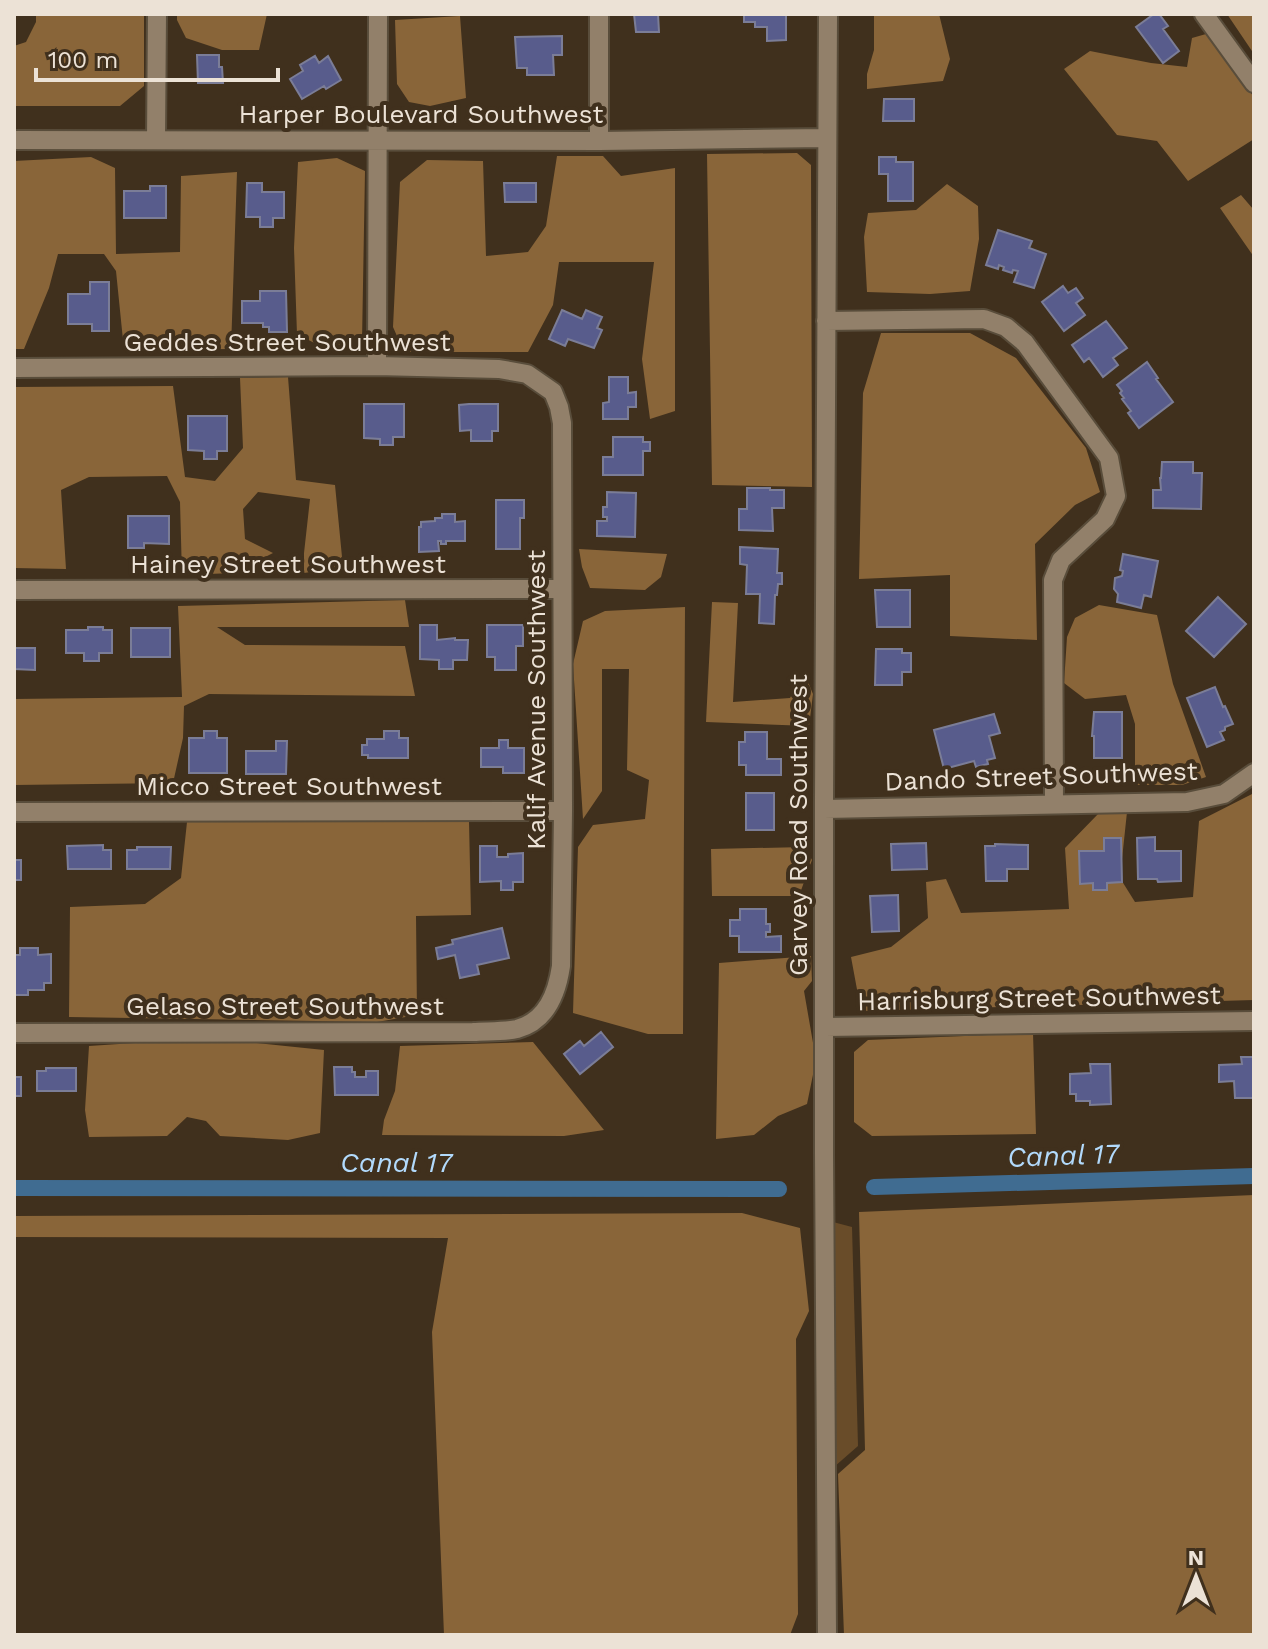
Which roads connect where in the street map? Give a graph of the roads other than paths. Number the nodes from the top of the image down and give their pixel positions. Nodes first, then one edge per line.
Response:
1 (157, 14) edge
2 (378, 14) edge
3 (599, 14) edge
4 (828, 14) edge
5 (1204, 14) edge
6 (1254, 83) edge
7 (827, 138) junction
8 (14, 140) edge
9 (156, 140) junction
10 (379, 141) junction
11 (599, 141) junction
12 (826, 321) junction
13 (377, 366) junction
14 (14, 368) edge
15 (553, 392) joint
16 (561, 589) junction
17 (14, 590) edge
18 (1254, 773) edge
19 (1054, 803) junction
20 (824, 809) junction
21 (563, 811) junction
22 (14, 812) edge
23 (548, 1008) joint
24 (1254, 1021) edge
25 (825, 1027) junction
26 (14, 1033) edge
27 (827, 1635) edge

1 - 9 street
2 - 10 street
3 - 11 street
4 - 7 street, Garvey Road Southwest
5 - 6 street
7 - 11 street, Harper Boulevard Southwest
7 - 12 street, Garvey Road Southwest
8 - 9 street, Harper Boulevard Southwest
9 - 10 street, Harper Boulevard Southwest
10 - 11 street, Harper Boulevard Southwest
10 - 13 street
12 - 19 street
12 - 20 street, Garvey Road Southwest
13 - 14 street, Geddes Street Southwest
13 - 15 street, Geddes Street Southwest
15 - 16 street, Kalif Avenue Southwest
16 - 17 street, Hainey Street Southwest
16 - 21 street, Kalif Avenue Southwest
18 - 19 street, Dando Street Southwest
19 - 20 street, Dando Street Southwest
20 - 25 street, Garvey Road Southwest
21 - 22 street, Micco Street Southwest
21 - 23 street, Kalif Avenue Southwest
23 - 26 street, Gelaso Street Southwest
24 - 25 street, Harrisburg Street Southwest
25 - 27 street, Garvey Road Southwest

